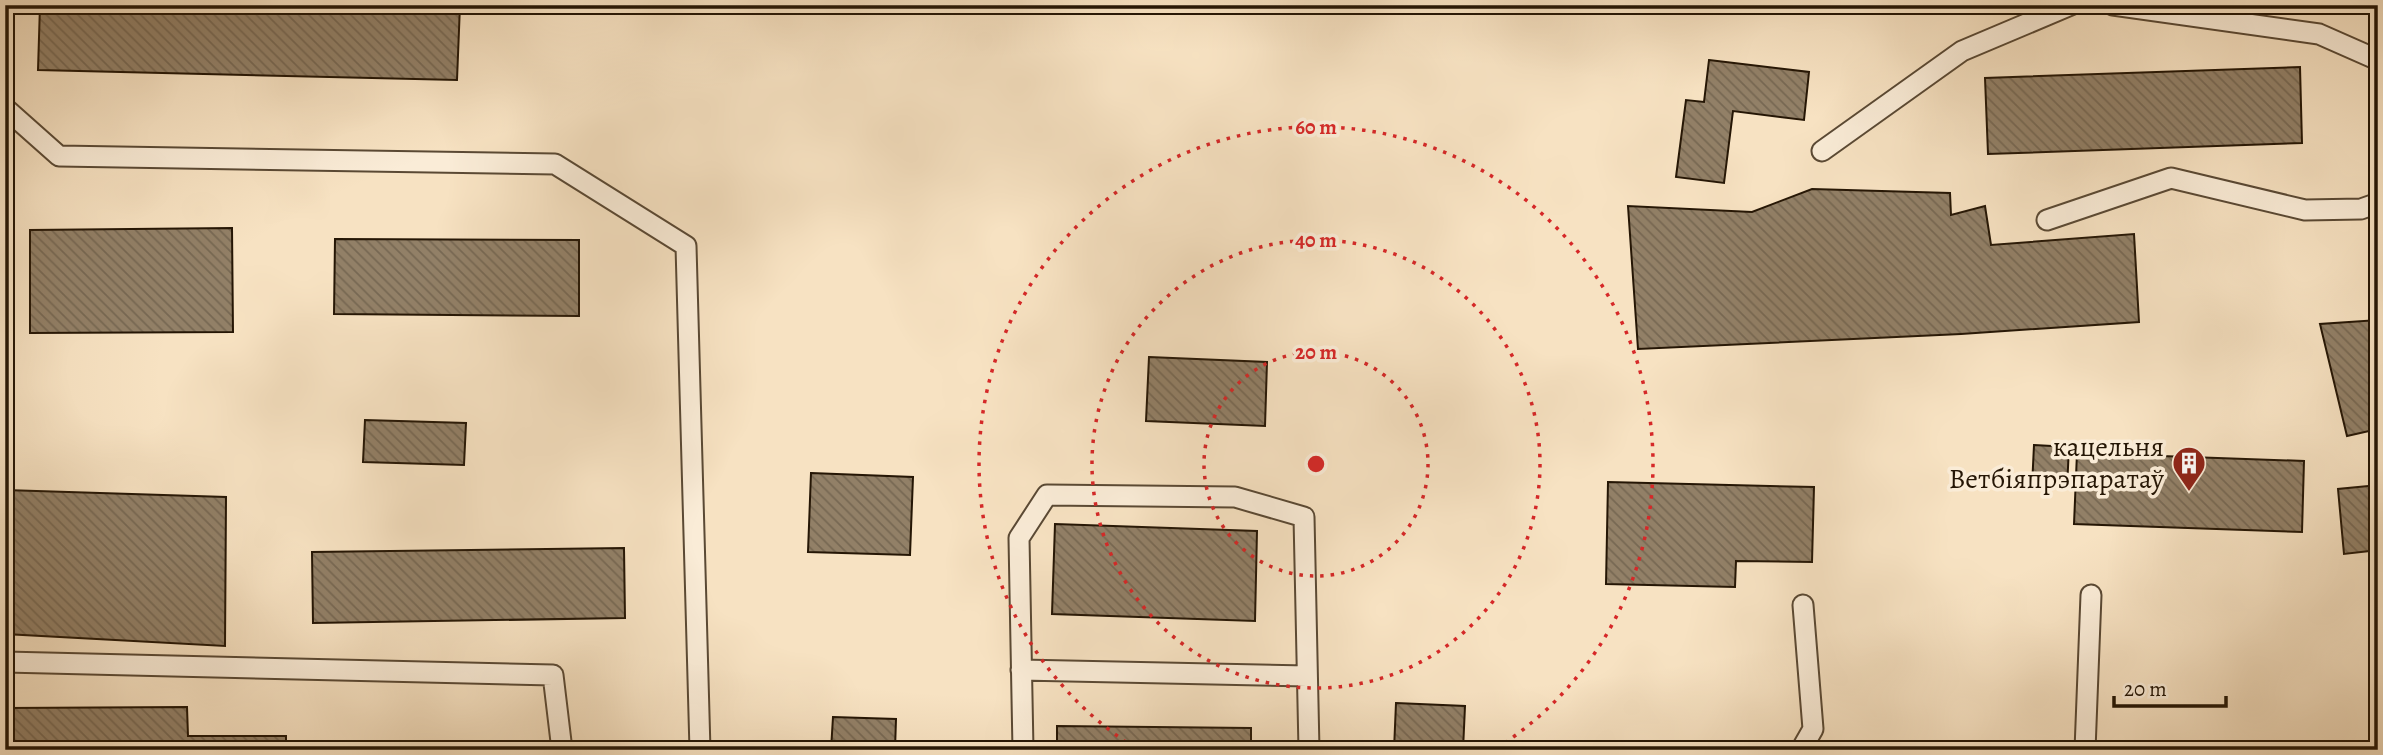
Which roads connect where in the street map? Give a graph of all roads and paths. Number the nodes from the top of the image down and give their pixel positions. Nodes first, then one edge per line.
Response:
1 (2071, 5) edge
2 (2113, 5) edge
3 (2378, 60) edge
4 (5, 108) edge
5 (1822, 152) dead end
6 (2378, 203) edge
7 (2047, 220) dead end
8 (2091, 595) dead end
9 (1803, 606) dead end
10 (5, 662) edge
11 (1021, 670) junction
12 (1307, 676) junction
13 (562, 750) edge
14 (700, 750) edge
15 (1023, 750) edge
16 (1309, 750) edge
17 (1801, 750) edge
18 (2084, 750) edge

1 - 5 lane
2 - 3 lane
4 - 14 lane
6 - 7 lane
8 - 18 lane
9 - 17 lane
10 - 13 lane
11 - 12 lane
11 - 12 lane
11 - 15 lane
12 - 16 lane

